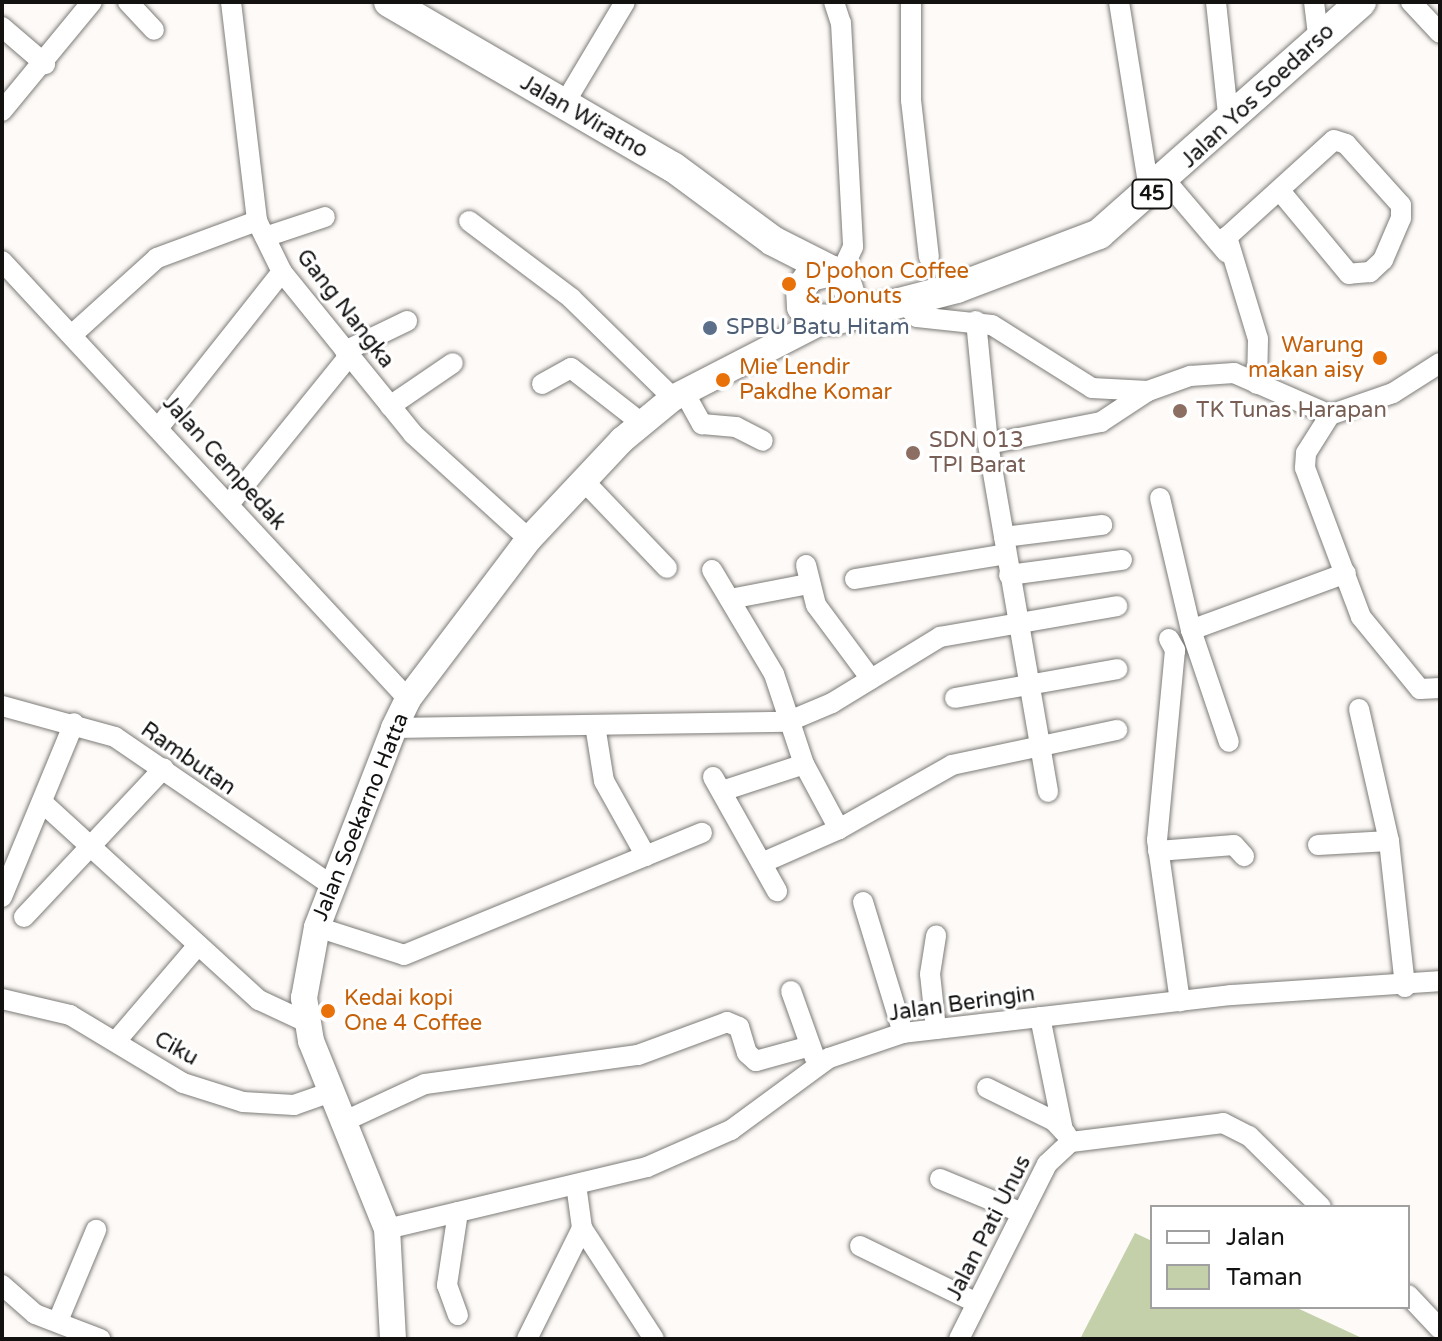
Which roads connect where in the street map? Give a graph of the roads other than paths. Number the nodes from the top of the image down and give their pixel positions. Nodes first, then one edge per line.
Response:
1 (92, 2) edge
2 (128, 2) edge
3 (231, 2) edge
4 (389, 2) edge
5 (625, 2) edge
6 (834, 2) edge
7 (911, 2) edge
8 (1119, 2) edge
9 (1216, 2) edge
10 (1314, 2) edge
11 (1361, 2) edge
12 (1411, 2) edge
13 (2, 27) edge
14 (154, 30) dead end
15 (1440, 33) edge
16 (1319, 40) junction
17 (45, 64) junction
18 (563, 106) junction
19 (2, 111) edge
20 (1229, 123) junction
21 (1158, 188) junction
22 (1280, 191) junction
23 (325, 217) dead end
24 (469, 221) dead end
25 (261, 229) junction
26 (773, 241) junction
27 (1227, 253) junction
28 (929, 257) dead end
29 (2, 261) edge
30 (282, 272) junction
31 (839, 275) junction
32 (900, 303) junction
33 (817, 308) junction
34 (407, 321) dead end
35 (976, 321) junction
36 (74, 333) junction
37 (347, 354) junction
38 (453, 363) dead end
39 (1440, 363) edge
40 (542, 384) dead end
41 (1257, 384) junction
42 (1148, 391) junction
43 (678, 395) junction
44 (390, 406) junction
45 (1330, 415) junction
46 (640, 422) junction
47 (159, 427) junction
48 (763, 441) dead end
49 (988, 444) junction
50 (582, 479) junction
51 (1160, 498) dead end
52 (230, 503) junction
53 (1102, 525) dead end
54 (529, 539) junction
55 (1005, 546) junction
56 (1122, 560) dead end
57 (667, 568) dead end
58 (712, 570) dead end
59 (1346, 573) junction
60 (1009, 575) junction
61 (855, 579) dead end
62 (730, 599) junction
63 (1117, 606) dead end
64 (1017, 621) junction
65 (1191, 630) junction
66 (1169, 639) dead end
67 (1117, 669) dead end
68 (871, 679) junction
69 (1028, 687) junction
70 (1440, 688) edge
71 (955, 698) dead end
72 (408, 699) junction
73 (2, 706) edge
74 (1359, 709) dead end
75 (787, 722) junction
76 (74, 723) junction
77 (595, 725) junction
78 (394, 728) junction
79 (1117, 730) dead end
80 (1229, 742) dead end
81 (1038, 746) junction
82 (804, 764) junction
83 (164, 768) junction
84 (1048, 792) dead end
85 (44, 804) junction
86 (839, 829) junction
87 (702, 833) dead end
88 (1389, 841) junction
89 (93, 843) junction
90 (1318, 845) dead end
91 (1158, 851) junction
92 (646, 856) junction
93 (1244, 856) dead end
94 (764, 862) junction
95 (331, 885) junction
96 (777, 891) dead end
97 (2, 897) edge
98 (863, 902) dead end
99 (24, 917) dead end
100 (317, 927) junction
101 (936, 935) dead end
102 (198, 945) junction
103 (1440, 981) edge
104 (1405, 987) junction
105 (791, 991) dead end
106 (2, 999) edge
107 (1180, 1001) junction
108 (1040, 1017) junction
109 (306, 1022) junction
110 (936, 1029) junction
111 (903, 1033) junction
112 (117, 1040) junction
113 (810, 1046) junction
114 (817, 1066) junction
115 (987, 1088) dead end
116 (334, 1091) junction
117 (347, 1120) junction
118 (1067, 1136) junction
119 (940, 1179) dead end
120 (576, 1184) junction
121 (1319, 1205) edge
122 (458, 1212) junction
123 (1022, 1213) junction
124 (582, 1228) junction
125 (387, 1229) junction
126 (96, 1230) dead end
127 (860, 1246) dead end
128 (2, 1285) edge
129 (1410, 1297) edge
130 (977, 1303) junction
131 (458, 1315) dead end
132 (58, 1321) junction
133 (1440, 1329) edge
134 (100, 1339) edge
135 (393, 1339) edge
136 (527, 1339) edge
137 (654, 1339) edge
138 (959, 1339) edge

1 - 17 street
2 - 14 street
3 - 25 street, Gang Nangka
4 - 18 highway, Jalan Wiratno
5 - 18 street
6 - 31 street
7 - 28 street
8 - 21 street
9 - 20 street
10 - 16 street
11 - 16 highway, Jalan Yos Soedarso / 45
12 - 15 street
13 - 17 street
16 - 20 highway, Jalan Yos Soedarso / 45
17 - 19 street
18 - 26 highway, Jalan Wiratno
20 - 21 highway, Jalan Yos Soedarso / 45
21 - 27 street
21 - 32 highway, Jalan Yos Soedarso / 45
22 - 22 street
22 - 27 street
23 - 25 street
24 - 43 street
25 - 30 street, Gang Nangka
25 - 36 street
26 - 31 highway, Jalan Wiratno
26 - 33 highway, Jalan Wiratno
27 - 41 street
29 - 36 street, Jalan Cempedak
30 - 37 street, Gang Nangka
30 - 47 street
31 - 32 highway
31 - 33 highway
31 - 33 highway
32 - 33 highway, Jalan Yos Soedarso / 45
32 - 35 street
33 - 43 main road, Jalan Soekarno Hatta
34 - 37 street
35 - 42 street
35 - 49 street
36 - 47 street, Jalan Cempedak
37 - 44 street, Gang Nangka
37 - 52 street
38 - 44 street
39 - 45 street
40 - 46 street
41 - 42 street
41 - 45 street
42 - 49 street
43 - 46 main road, Jalan Soekarno Hatta
43 - 48 street
44 - 54 street, Gang Nangka
45 - 59 street
46 - 50 main road, Jalan Soekarno Hatta
47 - 52 street, Jalan Cempedak
49 - 55 street
50 - 54 main road, Jalan Soekarno Hatta
50 - 57 street
51 - 65 street
52 - 72 street, Jalan Cempedak
53 - 55 street
54 - 72 main road, Jalan Soekarno Hatta
55 - 60 street
55 - 61 street
56 - 60 street
58 - 62 street
59 - 65 street
59 - 70 street
60 - 64 street
62 - 68 street
62 - 75 street
63 - 64 street
64 - 68 street
64 - 69 street
65 - 80 street
66 - 91 street
67 - 69 street
68 - 75 street
69 - 71 street
69 - 81 street
72 - 78 main road, Jalan Soekarno Hatta
73 - 76 street, Rambutan
74 - 88 street
75 - 77 street
75 - 82 street
76 - 83 street, Rambutan
76 - 85 street
77 - 78 street
77 - 92 street
78 - 95 main road, Jalan Soekarno Hatta
79 - 81 street
81 - 84 street
81 - 86 street
82 - 86 street
82 - 94 street
83 - 89 street
83 - 95 street, Rambutan
85 - 89 street
85 - 97 street
86 - 94 street
87 - 92 street
88 - 90 street
88 - 104 street
89 - 99 street
89 - 102 street
91 - 93 street
91 - 107 street
92 - 100 street
94 - 96 street
95 - 100 main road, Jalan Soekarno Hatta
98 - 111 street
100 - 109 main road, Jalan Soekarno Hatta
101 - 110 street
102 - 109 street
102 - 112 street
103 - 104 street, Jalan Beringin
104 - 107 street, Jalan Beringin
105 - 113 street
106 - 112 street, Ciku
107 - 108 street, Jalan Beringin
108 - 110 street, Jalan Beringin
108 - 118 street
109 - 116 main road, Jalan Soekarno Hatta
110 - 111 street, Jalan Beringin
111 - 114 street, Jalan Beringin
112 - 116 street, Ciku
113 - 114 street
113 - 117 street
114 - 120 street, Jalan Beringin
115 - 118 street
116 - 117 main road, Jalan Soekarno Hatta
117 - 125 main road, Jalan Soekarno Hatta
118 - 121 street
118 - 123 street, Jalan Pati Unus
119 - 123 street
120 - 122 street, Jalan Beringin
120 - 124 street
122 - 125 street, Jalan Beringin
122 - 131 street
123 - 130 street, Jalan Pati Unus
124 - 136 street
124 - 137 street
125 - 135 main road, Jalan Soekarno Hatta
126 - 132 street
127 - 130 street
128 - 132 street
129 - 133 street
130 - 138 street, Jalan Pati Unus
132 - 134 street

